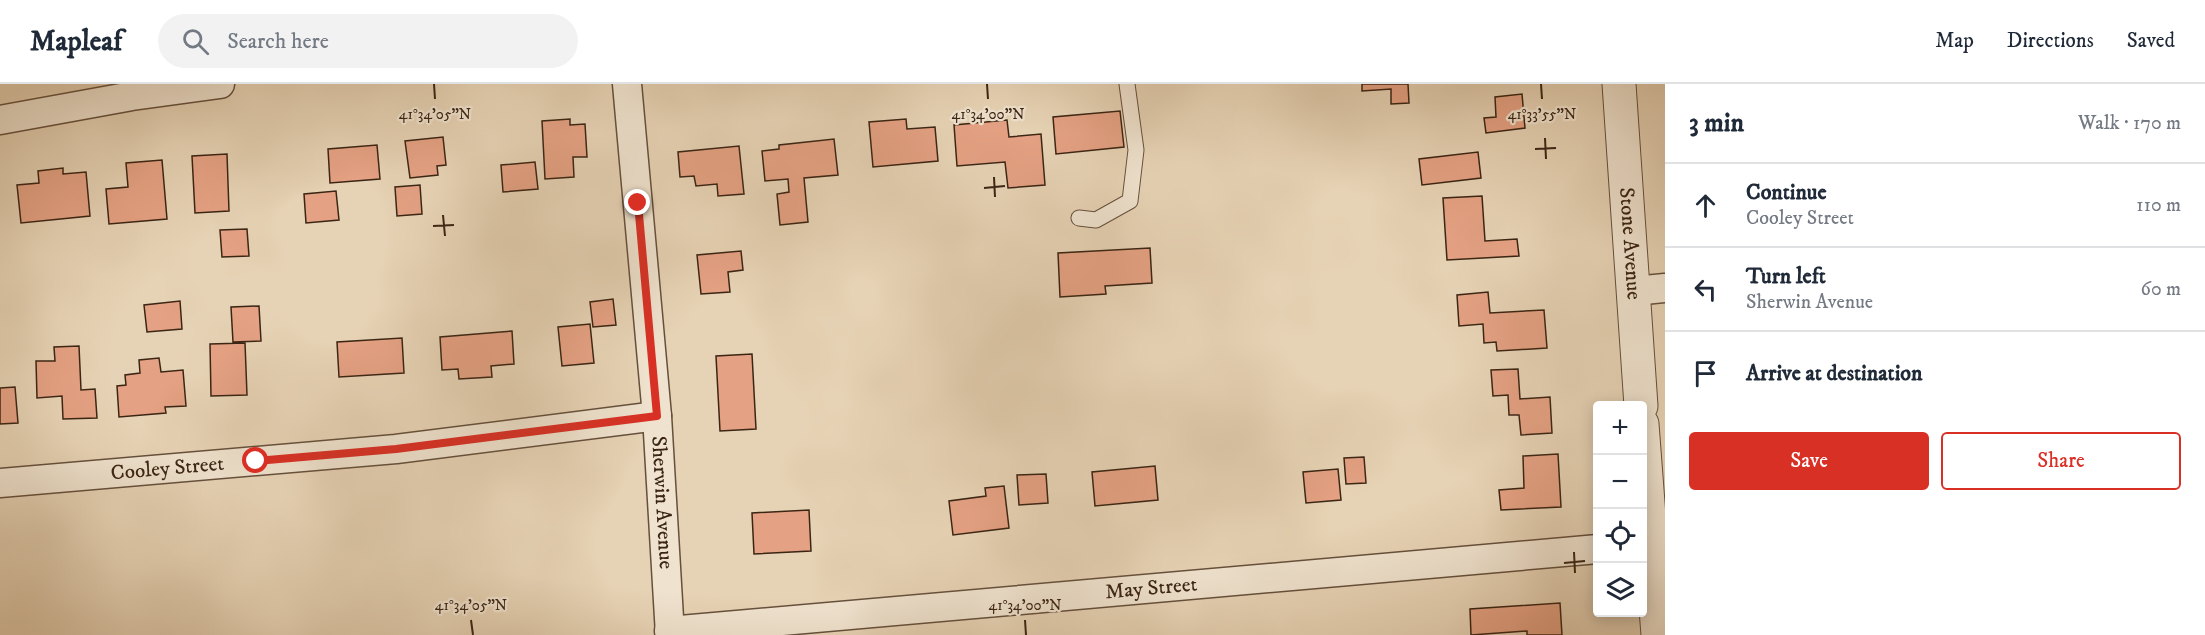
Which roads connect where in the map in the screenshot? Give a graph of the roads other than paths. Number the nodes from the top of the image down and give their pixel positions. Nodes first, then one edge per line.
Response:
1 (220, 84) edge
2 (627, 84) edge
3 (1127, 84) edge
4 (1618, 84) edge
5 (0, 120) edge
6 (1079, 218) dead end
7 (1649, 290) edge
8 (1641, 401) edge
9 (657, 416) junction
10 (1643, 455) edge
11 (0, 483) edge
12 (1645, 509) edge
13 (1593, 549) edge
14 (1647, 552) edge
15 (669, 633) edge
16 (1658, 635) edge

1 - 5 street
2 - 9 street, Sherwin Avenue
3 - 6 lane
4 - 7 street, Stone Avenue
7 - 8 street, Stone Avenue
9 - 11 street, Cooley Street
9 - 15 street, Sherwin Avenue
10 - 12 street
13 - 15 street, May Street
14 - 16 street

